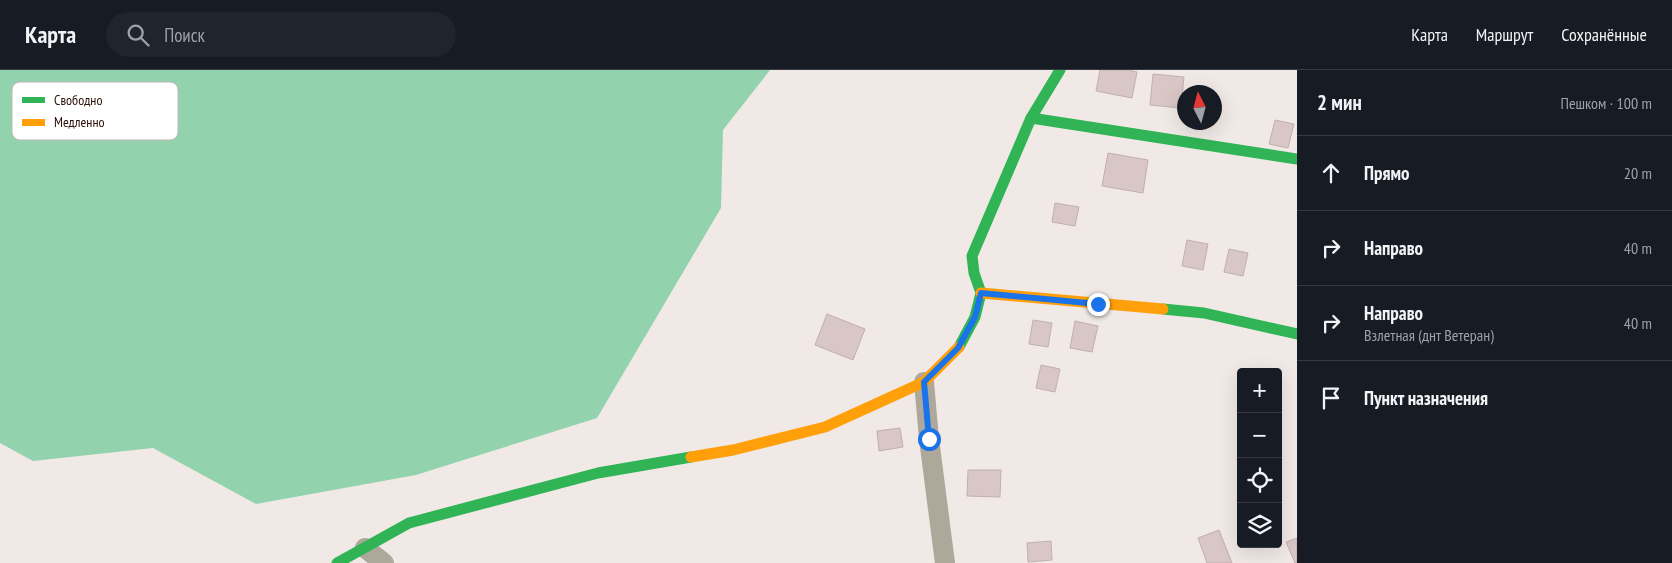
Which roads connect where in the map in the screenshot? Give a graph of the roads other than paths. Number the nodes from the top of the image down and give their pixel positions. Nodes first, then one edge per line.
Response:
1 (1060, 70) edge
2 (1031, 118) junction
3 (1297, 159) edge
4 (981, 293) junction
5 (1297, 334) edge
6 (924, 382) junction
7 (365, 548) junction
8 (336, 563) edge
9 (384, 563) edge
10 (945, 563) edge

1 - 2 street
2 - 3 street
2 - 4 street
4 - 5 street
4 - 6 street
6 - 7 street
6 - 10 street
7 - 8 street
7 - 9 street

